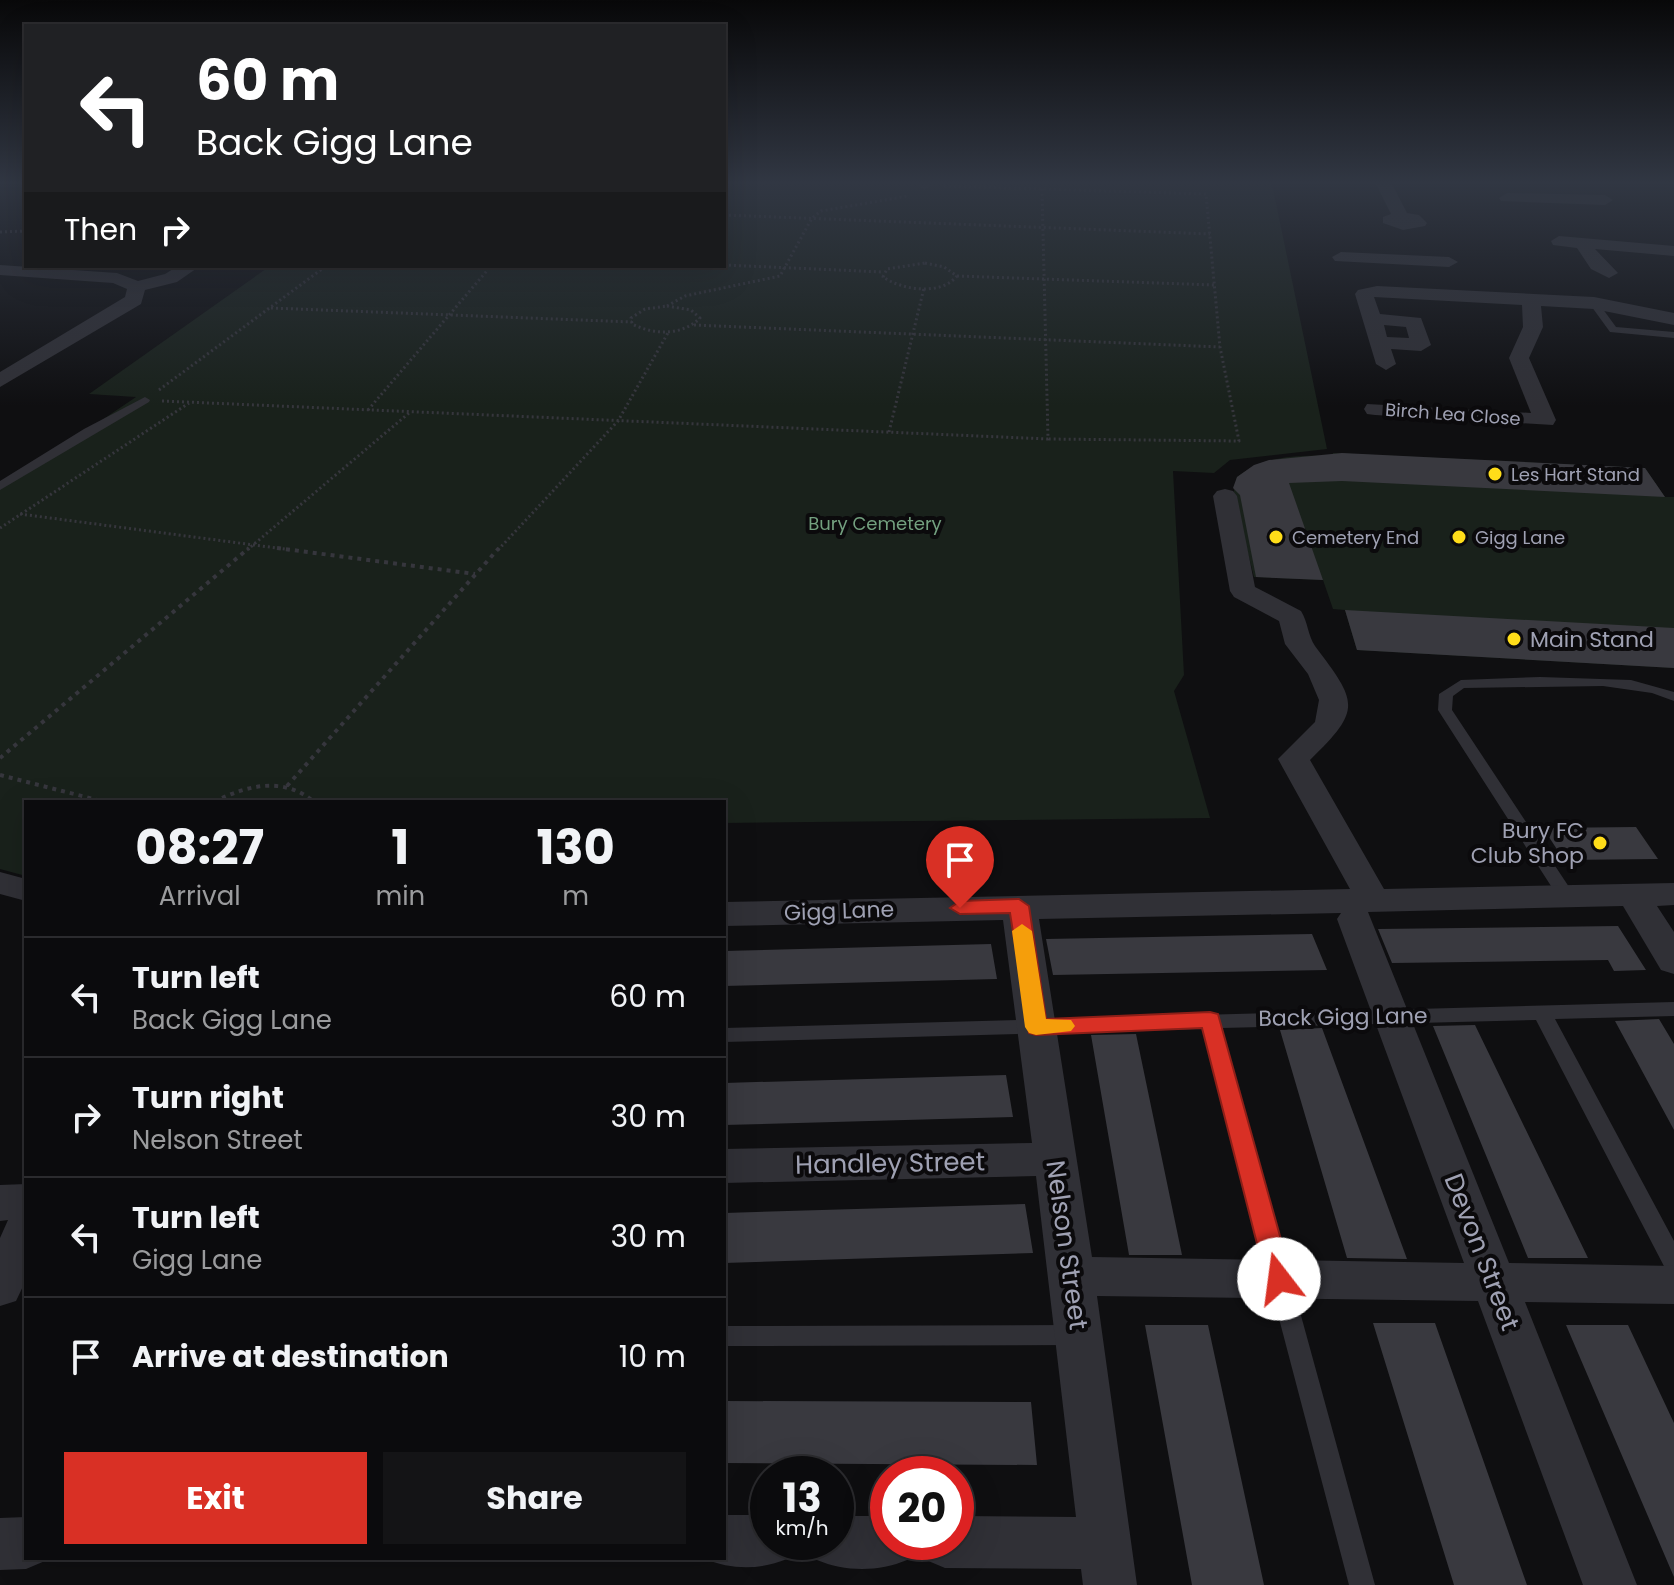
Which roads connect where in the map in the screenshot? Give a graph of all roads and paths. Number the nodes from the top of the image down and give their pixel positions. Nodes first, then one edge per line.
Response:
1 (790, 258) edge
2 (1043, 258) edge
3 (1212, 258) edge
4 (1359, 258) edge
5 (1592, 258) edge
6 (1398, 260) joint
7 (1449, 262) dead end
8 (12, 263) edge
9 (726, 265) edge
10 (47, 268) edge
11 (188, 268) edge
12 (323, 268) edge
13 (489, 268) edge
14 (785, 268) junction
15 (0, 270) edge
16 (884, 272) junction
17 (1609, 273) dead end
18 (957, 276) junction
19 (1044, 279) junction
20 (0, 283) edge
21 (1214, 285) junction
22 (136, 287) junction
23 (924, 288) junction
24 (1531, 299) junction
25 (1594, 303) junction
26 (667, 306) junction
27 (271, 308) junction
28 (449, 315) junction
29 (1373, 319) junction
30 (1674, 319) edge
31 (632, 322) junction
32 (694, 325) junction
33 (669, 331) junction
34 (913, 334) junction
35 (1674, 335) edge
36 (1045, 340) junction
37 (1380, 343) junction
38 (1220, 347) junction
39 (1386, 364) dead end
40 (0, 381) edge
41 (145, 400) junction
42 (190, 402) junction
43 (1375, 409) dead end
44 (367, 411) junction
45 (410, 413) junction
46 (618, 421) junction
47 (889, 432) junction
48 (1048, 439) junction
49 (0, 486) edge
50 (1225, 496) dead end
51 (20, 514) junction
52 (0, 528) edge
53 (257, 544) junction
54 (475, 574) junction
55 (1674, 697) edge
56 (0, 758) edge
57 (0, 775) edge
58 (287, 786) junction
59 (97, 800) edge
60 (219, 800) edge
61 (312, 800) edge
62 (0, 883) edge
63 (24, 889) edge
64 (1674, 894) edge
65 (1633, 895) junction
66 (1566, 896) junction
67 (1019, 906) junction
68 (1364, 910) junction
69 (726, 914) edge
70 (1674, 961) edge
71 (1674, 1009) edge
72 (1542, 1012) junction
73 (1392, 1016) junction
74 (1210, 1020) junction
75 (1036, 1027) junction
76 (726, 1035) edge
77 (1056, 1159) junction
78 (726, 1166) edge
79 (24, 1202) edge
80 (0, 1203) edge
81 (24, 1233) edge
82 (1674, 1263) edge
83 (1072, 1276) junction
84 (1279, 1279) junction
85 (1494, 1283) junction
86 (1674, 1285) edge
87 (0, 1287) edge
88 (1079, 1335) junction
89 (726, 1336) edge
90 (726, 1541) edge
91 (750, 1541) edge
92 (24, 1543) edge
93 (0, 1544) edge
94 (974, 1546) edge
95 (1108, 1564) edge
96 (1362, 1585) edge
97 (1610, 1585) edge

1 - 14 path
2 - 19 path
3 - 21 path
4 - 6 street
5 - 17 street
6 - 7 street
8 - 15 street
8 - 20 street
9 - 14 path
10 - 22 street
11 - 22 street
12 - 27 path
13 - 28 path
14 - 16 path
14 - 26 path
16 - 18 path
16 - 23 path
18 - 19 path
18 - 23 path
19 - 21 path
19 - 36 path
21 - 38 path
22 - 40 street
23 - 34 path
24 - 25 street
24 - 29 street
24 - 43 street, Birch Lea Close
25 - 30 street
25 - 35 lane
26 - 31 path
26 - 32 path
27 - 28 path
27 - 41 path
28 - 31 path
28 - 44 path
29 - 37 street
29 - 37 street
31 - 33 path
32 - 33 path
32 - 34 path
33 - 46 path
34 - 36 path
34 - 47 path
36 - 38 path
36 - 48 path
37 - 39 street
38 - 48 path
41 - 42 path
41 - 49 lane
42 - 44 path
42 - 51 path
44 - 45 path
45 - 46 path
45 - 53 path
46 - 47 path
46 - 54 path
47 - 48 path
50 - 68 street, Devon Street
51 - 52 path
51 - 53 path
53 - 54 path
53 - 56 path
54 - 58 path
55 - 66 lane
57 - 59 path
58 - 60 path
58 - 61 path
62 - 63 street
64 - 65 street, Gigg Lane
65 - 66 street, Gigg Lane
65 - 70 street
66 - 68 street, Gigg Lane
67 - 68 street, Gigg Lane
67 - 69 street, Gigg Lane
67 - 75 street, Nelson Street
68 - 73 street, Devon Street
71 - 72 lane, Back Gigg Lane
72 - 73 lane, Back Gigg Lane
72 - 82 lane
73 - 74 lane, Back Gigg Lane
73 - 85 street, Devon Street
74 - 75 lane, Back Gigg Lane
74 - 84 lane
75 - 76 lane, Back Gigg Lane
75 - 77 street, Nelson Street
77 - 78 street, Handley Street
77 - 83 street, Nelson Street
79 - 80 street
81 - 87 street
83 - 84 street
83 - 88 street, Nelson Street
84 - 85 street
84 - 96 lane
85 - 86 street
85 - 97 street, Devon Street
88 - 89 lane
88 - 95 street, Nelson Street
90 - 91 street
92 - 93 street
94 - 95 street

